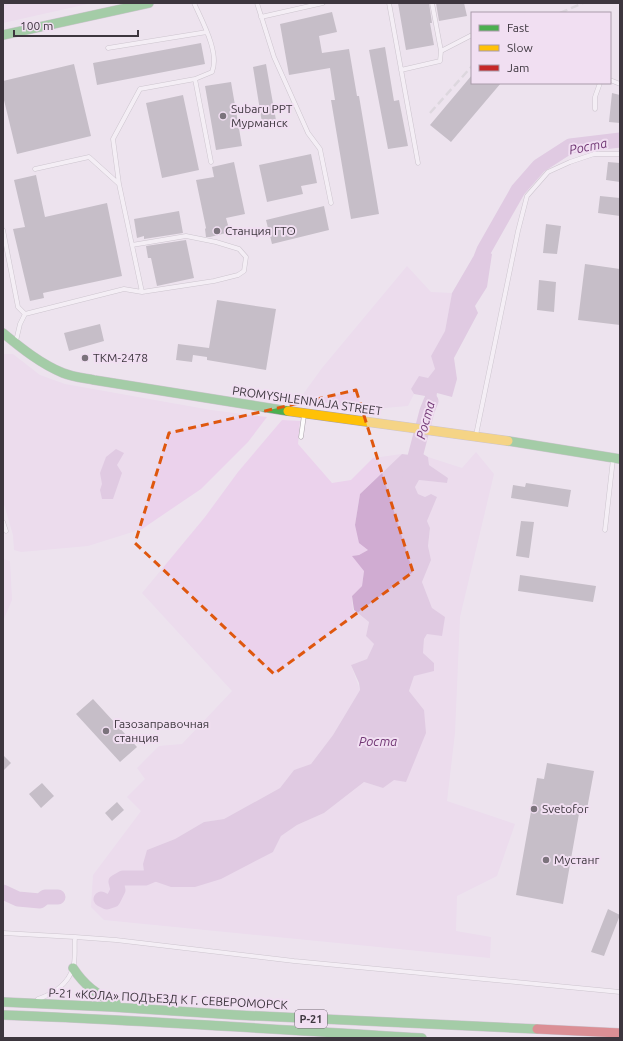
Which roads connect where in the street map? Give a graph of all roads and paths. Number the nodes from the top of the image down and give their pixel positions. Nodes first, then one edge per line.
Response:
1 (149, 3) edge
2 (194, 3) edge
3 (257, 3) edge
4 (323, 3) edge
5 (389, 3) edge
6 (432, 3) edge
7 (261, 17) junction
8 (207, 32) junction
9 (3, 35) edge
10 (471, 36) edge
11 (108, 48) dead end
12 (441, 51) junction
13 (401, 70) junction
14 (195, 79) junction
15 (600, 84) edge
16 (595, 109) dead end
17 (620, 154) edge
18 (212, 162) dead end
19 (418, 163) dead end
20 (36, 169) dead end
21 (119, 184) junction
22 (331, 203) dead end
23 (3, 230) edge
24 (132, 245) junction
25 (142, 292) junction
26 (25, 314) junction
27 (3, 333) edge
28 (15, 343) junction
29 (304, 414) junction
30 (476, 436) junction
31 (301, 437) dead end
32 (617, 458) edge
33 (3, 522) edge
34 (605, 530) dead end
35 (6, 531) dead end
36 (3, 933) edge
37 (75, 936) junction
38 (73, 968) junction
39 (620, 992) edge
40 (3, 1002) edge
41 (24, 1003) junction
42 (127, 1007) junction
43 (3, 1015) edge
44 (620, 1033) edge
45 (422, 1038) edge

1 - 9 main road
2 - 8 lane
3 - 7 lane
4 - 7 lane
5 - 13 lane
6 - 12 lane
7 - 22 lane
8 - 11 lane
8 - 14 lane
10 - 12 lane
12 - 13 lane
13 - 19 lane
14 - 18 lane
14 - 21 lane
15 - 16 lane
17 - 30 lane
20 - 21 lane
21 - 24 lane
23 - 26 lane
24 - 25 lane
24 - 25 lane
25 - 26 lane
26 - 28 lane
27 - 28 main road, PROMYSHLENNAJA STREET
28 - 29 main road, PROMYSHLENNAJA STREET
29 - 30 main road, PROMYSHLENNAJA STREET
29 - 31 lane
30 - 32 main road, PROMYSHLENNAJA STREET
32 - 34 lane
33 - 35 lane
36 - 37 lane
37 - 38 lane
37 - 39 lane
38 - 41 lane
38 - 42 main road
40 - 41 main road, Р-21 «КОЛА» ПОДЪЕЗД К Г. СЕВЕРОМОРСК / Р-21
41 - 42 main road, Р-21 «КОЛА» ПОДЪЕЗД К Г. СЕВЕРОМОРСК / Р-21
42 - 44 main road, Р-21 «КОЛА» ПОДЪЕЗД К Г. СЕВЕРОМОРСК / Р-21
43 - 45 main road, Р-21 «КОЛА» ПОДЪЕЗД К Г. СЕВЕРОМОРСК / Р-21

